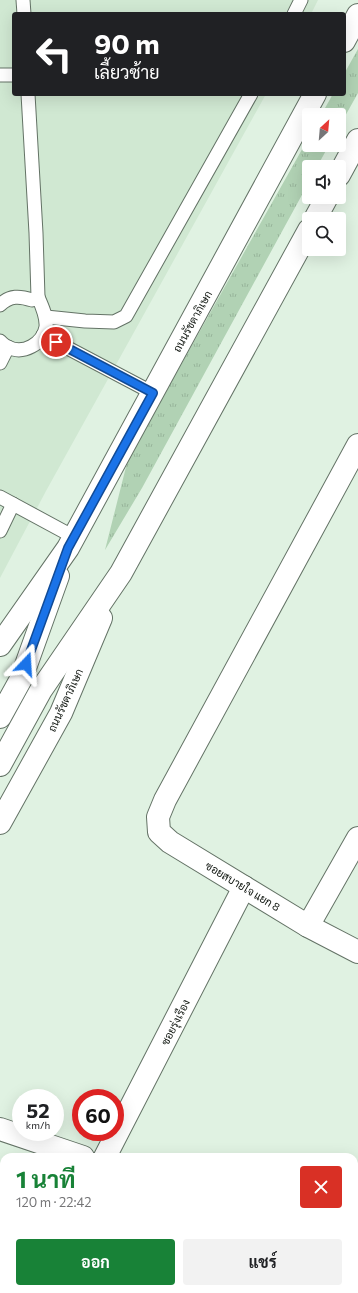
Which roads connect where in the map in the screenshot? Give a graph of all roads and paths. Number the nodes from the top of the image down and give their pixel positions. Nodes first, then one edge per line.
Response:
1 (23, 0) edge
2 (301, 0) edge
3 (24, 12) edge
4 (295, 12) edge
5 (358, 15) edge
6 (346, 37) edge
7 (0, 75) edge
8 (12, 76) edge
9 (28, 96) edge
10 (250, 96) edge
11 (314, 96) edge
12 (358, 140) edge
13 (346, 162) edge
14 (302, 243) edge
15 (38, 297) junction
16 (0, 305) edge
17 (46, 317) junction
18 (44, 335) junction
19 (4, 344) edge
20 (0, 363) edge
21 (153, 393) junction
22 (358, 446) edge
23 (0, 497) edge
24 (13, 504) junction
25 (0, 531) edge
26 (71, 542) junction
27 (120, 573) junction
28 (0, 645) edge
29 (0, 717) edge
30 (0, 765) edge
31 (0, 823) edge
32 (358, 838) edge
33 (244, 887) junction
34 (308, 926) junction
35 (358, 952) edge
36 (0, 1129) edge
37 (71, 1153) edge
38 (107, 1153) edge

1 - 3 lane
2 - 4 lane
5 - 6 main road
7 - 8 lane
9 - 15 lane
10 - 17 lane
11 - 21 main road, ถนนรัชดาภิเษก
12 - 13 main road
14 - 27 main road, ถนนรัชดาภิเษก
15 - 16 lane
15 - 17 lane
17 - 18 lane
18 - 19 lane
18 - 21 lane
19 - 20 lane
21 - 26 main road, ถนนรัชดาภิเษก
22 - 33 main road, ซอยสบายใจ แยก 8
23 - 24 lane
24 - 25 lane
24 - 26 lane
26 - 28 main road, ถนนรัชดาภิเษก
26 - 29 main road, ถนนรัชดาภิเษก
27 - 30 main road, ถนนรัชดาภิเษก
27 - 31 main road, ถนนรัชดาภิเษก
32 - 34 main road
33 - 34 main road, ซอยสบายใจ แยก 8
33 - 38 main road, ซอยรุ่งเรือง
34 - 35 main road, ซอยสบายใจ แยก 8
36 - 37 main road

